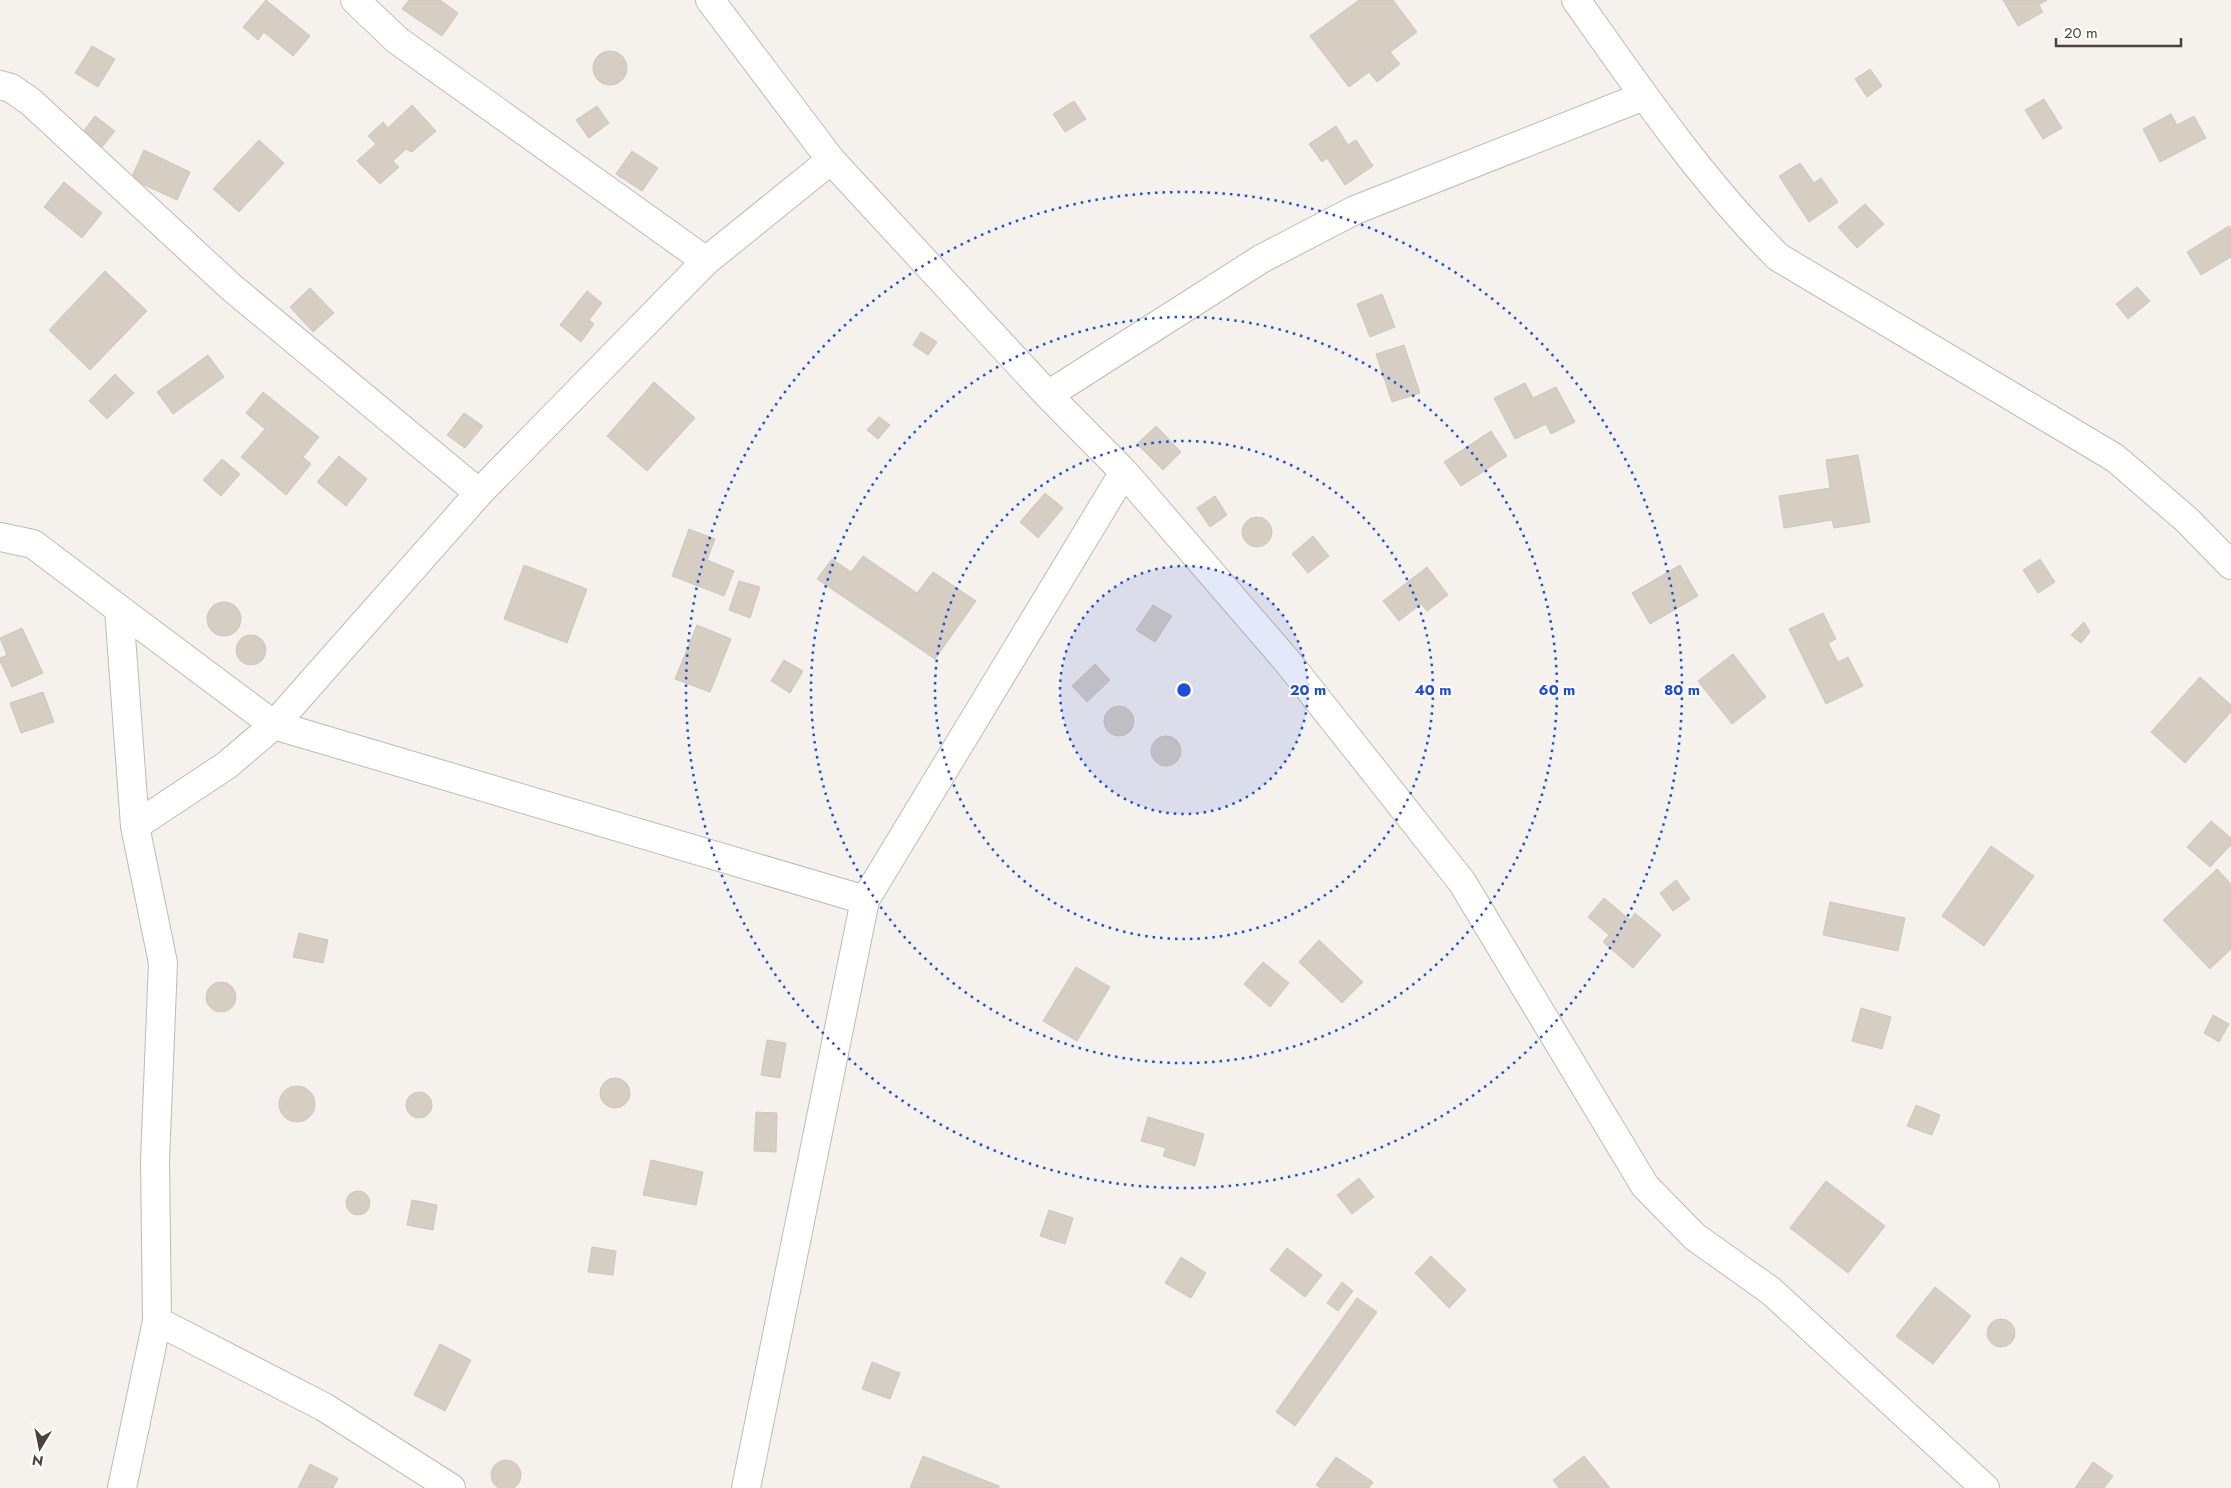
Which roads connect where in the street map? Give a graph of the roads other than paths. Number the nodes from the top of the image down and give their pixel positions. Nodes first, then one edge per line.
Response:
1 (355, 0) edge
2 (710, 0) edge
3 (1576, 0) edge
4 (0, 85) edge
5 (1644, 96) junction
6 (831, 160) junction
7 (706, 261) junction
8 (1048, 395) junction
9 (1124, 472) junction
10 (479, 493) junction
11 (0, 538) edge
12 (2231, 566) edge
13 (119, 609) junction
14 (274, 725) junction
15 (135, 826) junction
16 (865, 900) junction
17 (158, 1321) junction
18 (122, 1488) edge
19 (451, 1488) edge
20 (746, 1488) edge
21 (1985, 1488) edge

1 - 7 street
2 - 6 street
3 - 5 street
4 - 10 street
5 - 8 street
5 - 12 street
6 - 7 street
6 - 8 street
7 - 10 street
8 - 9 street
9 - 16 street
9 - 21 street
10 - 14 street
11 - 13 street
13 - 14 street
13 - 15 street
14 - 15 street
14 - 16 street
15 - 17 street
16 - 20 street
17 - 18 street
17 - 19 street

